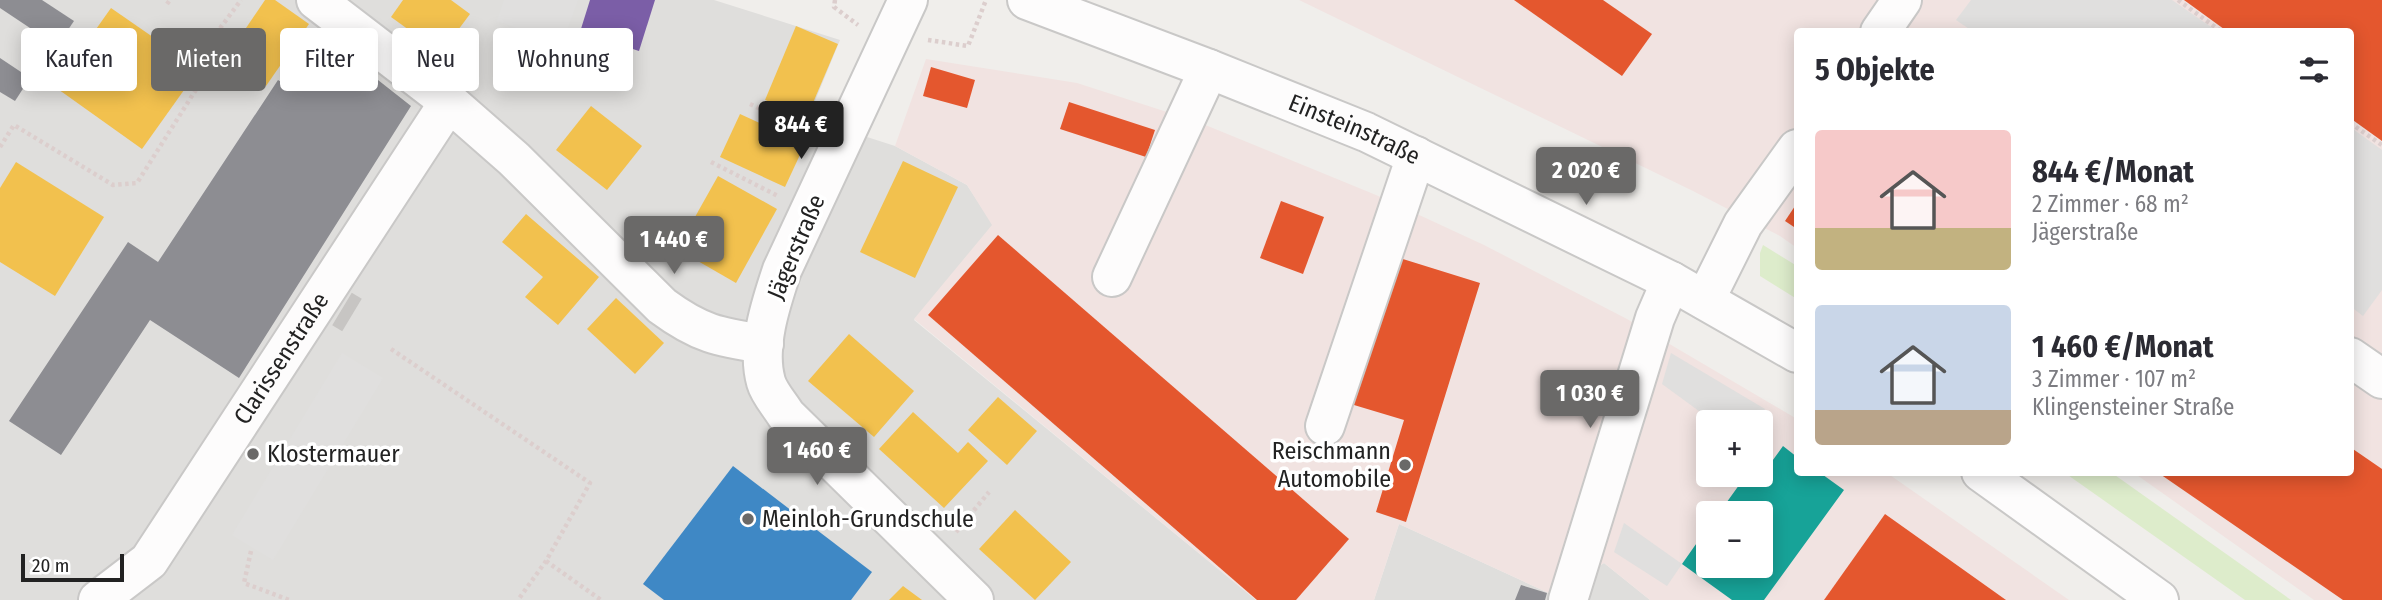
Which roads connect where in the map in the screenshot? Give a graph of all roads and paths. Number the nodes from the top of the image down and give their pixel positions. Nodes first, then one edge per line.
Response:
1 (241, 0) edge
2 (316, 0) edge
3 (908, 0) edge
4 (1027, 0) edge
5 (1902, 0) edge
6 (2178, 0) edge
7 (1077, 10) edge
8 (1882, 28) edge
9 (2216, 28) edge
10 (1209, 69) junction
11 (449, 102) junction
12 (750, 104) dead end
13 (2354, 125) edge
14 (2382, 145) edge
15 (0, 147) edge
16 (840, 147) junction
17 (1794, 153) edge
18 (1416, 156) junction
19 (711, 162) dead end
20 (810, 212) junction
21 (1112, 276) dead end
22 (1671, 281) junction
23 (1705, 300) junction
24 (764, 344) junction
25 (391, 349) dead end
26 (1794, 351) edge
27 (2354, 360) edge
28 (2382, 379) edge
29 (1325, 426) dead end
30 (1987, 476) edge
31 (989, 492) dead end
32 (251, 551) dead end
33 (546, 561) junction
34 (951, 586) edge
35 (98, 600) edge
36 (289, 600) edge
37 (518, 600) edge
38 (601, 600) edge
39 (1568, 600) edge
40 (2159, 600) edge

1 - 15 path
2 - 11 street
3 - 16 street, Jägerstraße
4 - 7 street, Einsteinstraße
5 - 8 street
6 - 9 path
7 - 10 street, Einsteinstraße
10 - 18 street, Einsteinstraße
10 - 21 street
11 - 24 street
11 - 35 street, Clarissenstraße
12 - 16 path
13 - 14 path
16 - 20 street, Jägerstraße
17 - 23 street
18 - 22 street, Einsteinstraße
18 - 29 street
19 - 20 path
20 - 24 street, Jägerstraße
22 - 23 street, Einsteinstraße
22 - 39 street
23 - 26 street, Einsteinstraße
24 - 34 street, Jägerstraße
25 - 33 path
27 - 28 street
30 - 40 street
31 - 34 path
32 - 36 path
33 - 37 path
33 - 38 path

